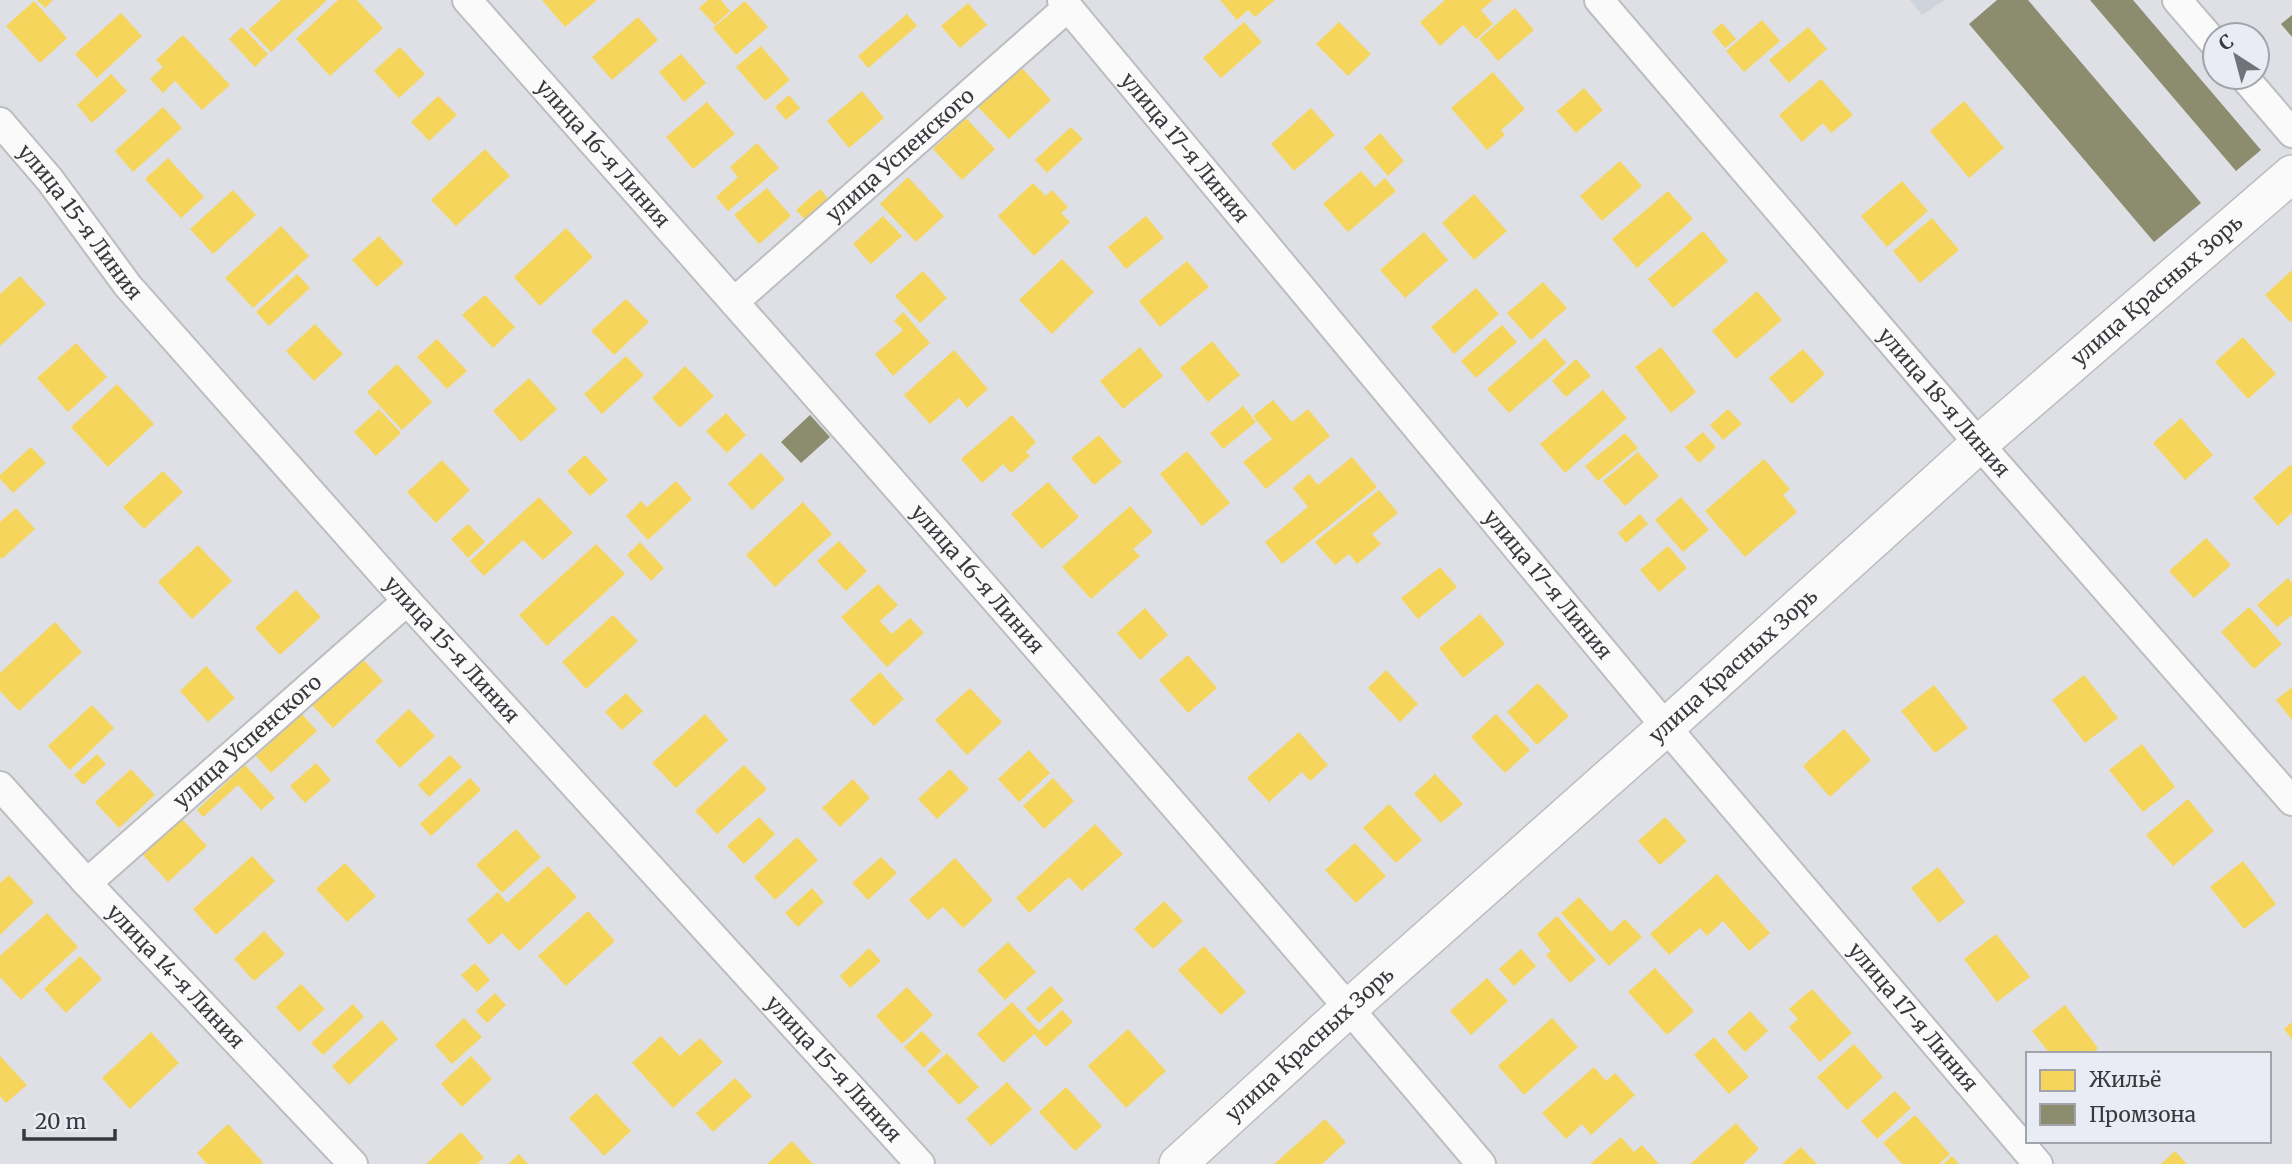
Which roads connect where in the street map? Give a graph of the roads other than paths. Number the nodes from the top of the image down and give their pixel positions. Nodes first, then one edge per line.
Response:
1 (467, 0) edge
2 (1599, 0) edge
3 (2177, 0) edge
4 (1065, 4) edge
5 (2201, 28) edge
6 (2256, 91) edge
7 (0, 122) edge
8 (2292, 133) edge
9 (2292, 174) edge
10 (734, 302) junction
11 (1979, 444) junction
12 (407, 601) junction
13 (1666, 727) junction
14 (0, 786) edge
15 (2292, 801) edge
16 (87, 883) junction
17 (1349, 1008) junction
18 (353, 1164) edge
19 (919, 1164) edge
20 (1178, 1164) edge
21 (1481, 1164) edge
22 (2038, 1164) edge

1 - 10 street, улица 16-я Линия
2 - 11 street, улица 18-я Линия
3 - 5 street
4 - 10 street, улица Успенского
4 - 13 street, улица 17-я Линия
6 - 8 street
7 - 12 street, улица 15-я Линия
9 - 11 street, улица Красных Зорь
10 - 17 street, улица 16-я Линия
11 - 13 street, улица Красных Зорь
11 - 15 street, улица 18-я Линия
12 - 16 street, улица Успенского
12 - 19 street, улица 15-я Линия
13 - 17 street, улица Красных Зорь
13 - 22 street, улица 17-я Линия
14 - 16 street, улица 14-я Линия
16 - 18 street, улица 14-я Линия
17 - 20 street, улица Красных Зорь
17 - 21 street, улица 16-я Линия

